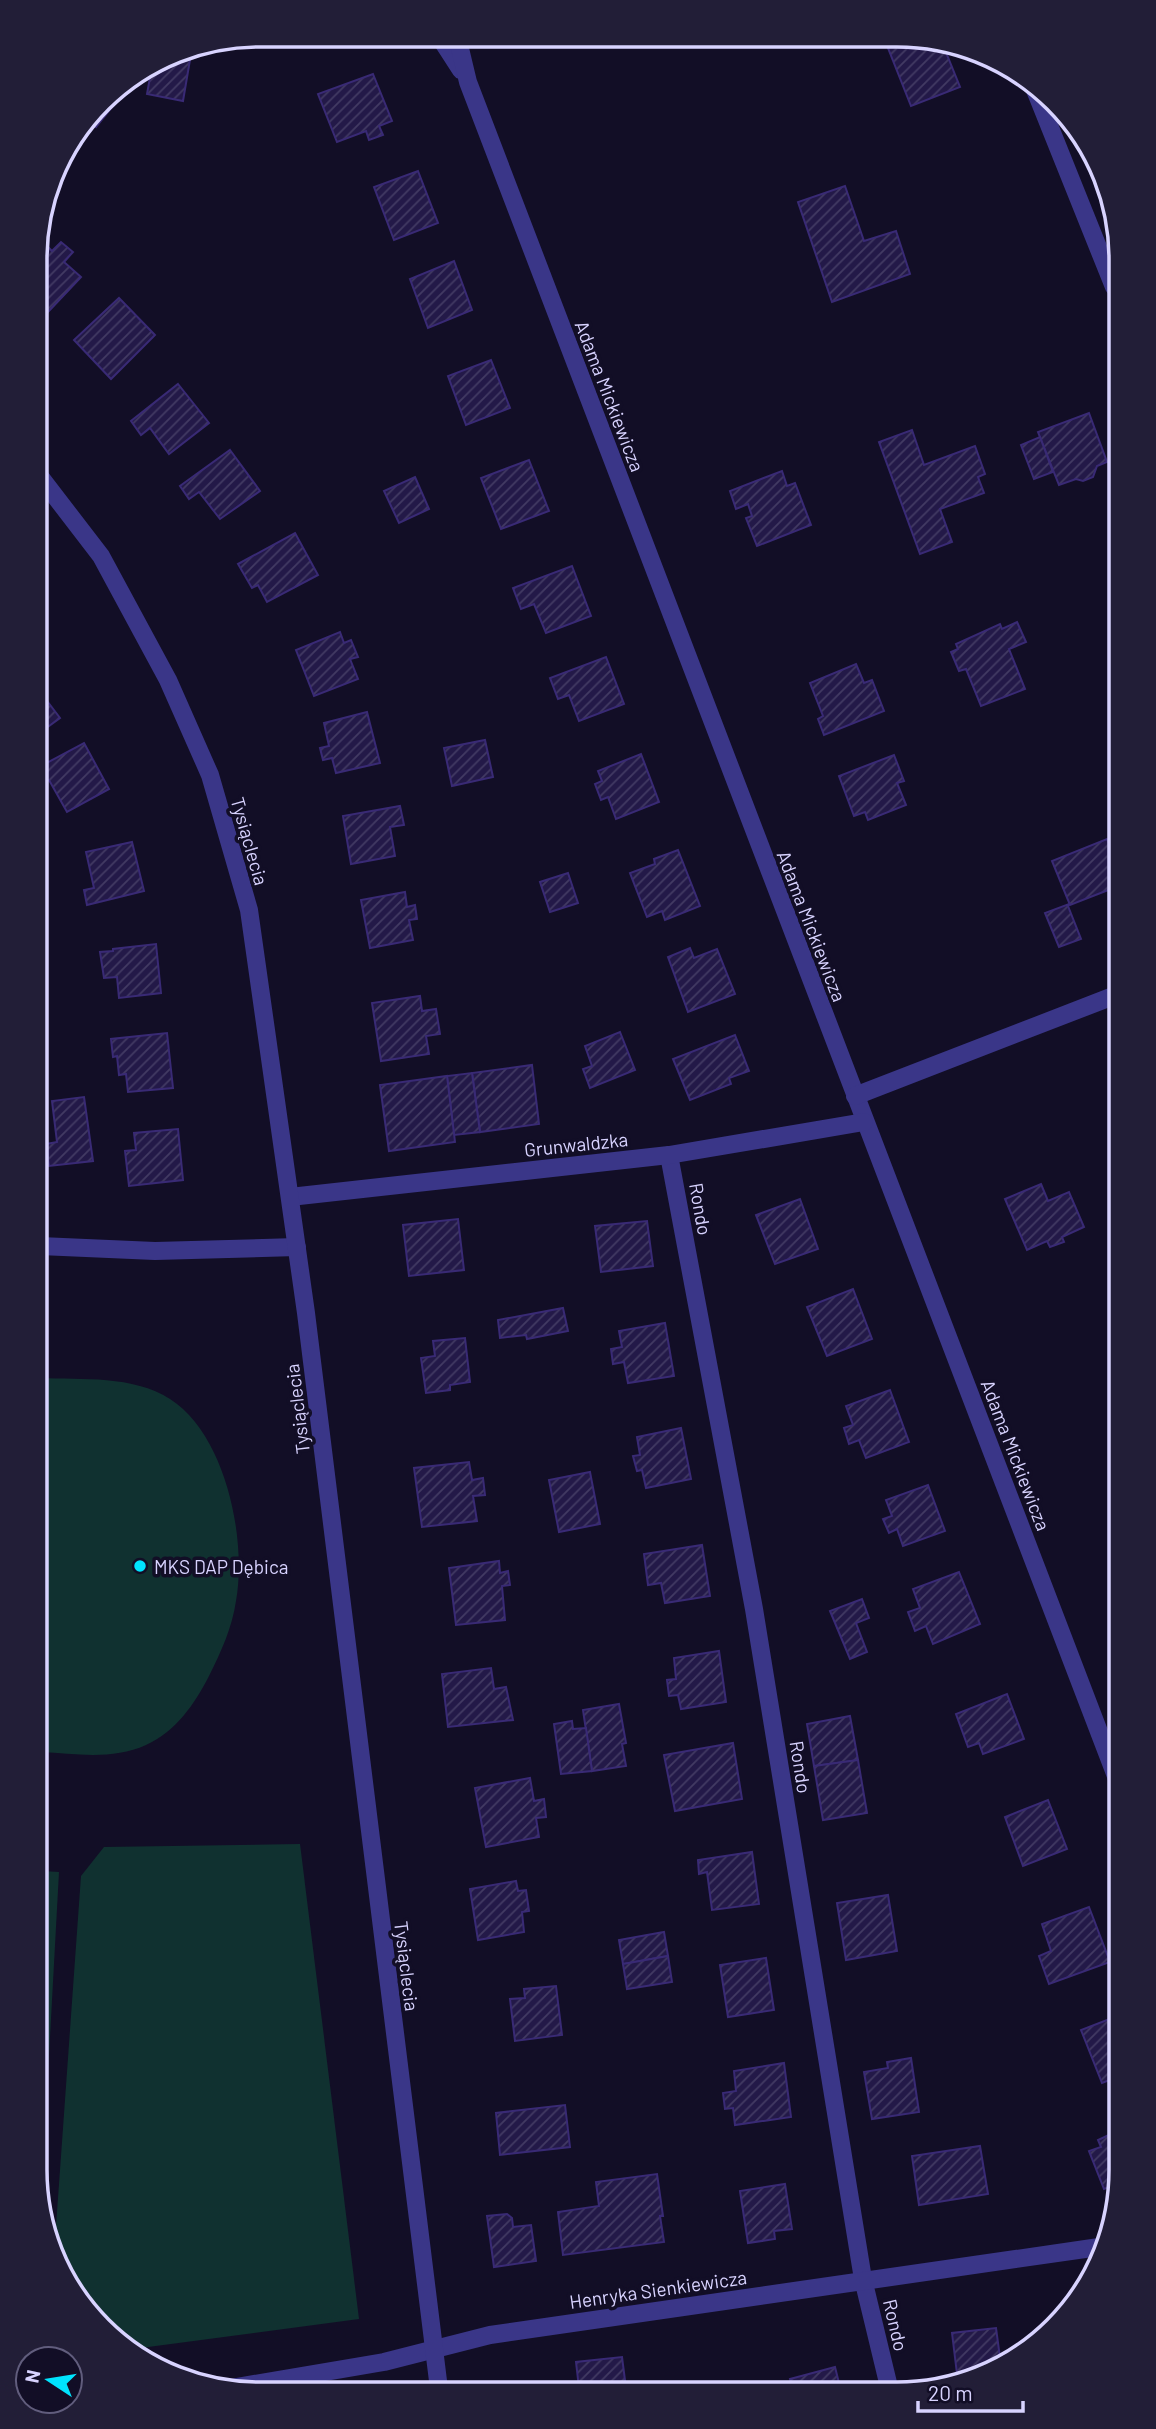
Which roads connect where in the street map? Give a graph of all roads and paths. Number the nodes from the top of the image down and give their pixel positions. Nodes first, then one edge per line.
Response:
1 (446, 47) edge
2 (460, 47) edge
3 (468, 82) junction
4 (1040, 104) edge
5 (1109, 275) edge
6 (48, 487) edge
7 (1109, 998) edge
8 (855, 1096) junction
9 (864, 1122) junction
10 (669, 1155) junction
11 (290, 1197) junction
12 (47, 1246) edge
13 (297, 1247) junction
14 (1108, 1756) edge
15 (1093, 2248) edge
16 (863, 2279) junction
17 (435, 2350) junction
18 (266, 2382) edge
19 (438, 2382) edge
20 (888, 2382) edge

1 - 3 street, Adama Mickiewicza
2 - 3 street, Adama Mickiewicza
3 - 8 street, Adama Mickiewicza
4 - 5 street
6 - 11 street, Tysiąclecia
7 - 8 street
8 - 9 street, Adama Mickiewicza
9 - 10 street, Grunwaldzka
9 - 14 street, Adama Mickiewicza
10 - 11 street, Grunwaldzka
10 - 16 street, Rondo
11 - 13 street, Tysiąclecia
12 - 13 street
13 - 17 street, Tysiąclecia
15 - 16 street, Henryka Sienkiewicza
16 - 17 street, Henryka Sienkiewicza
16 - 20 street, Rondo
17 - 18 street, Henryka Sienkiewicza
17 - 19 street, Tysiąclecia

